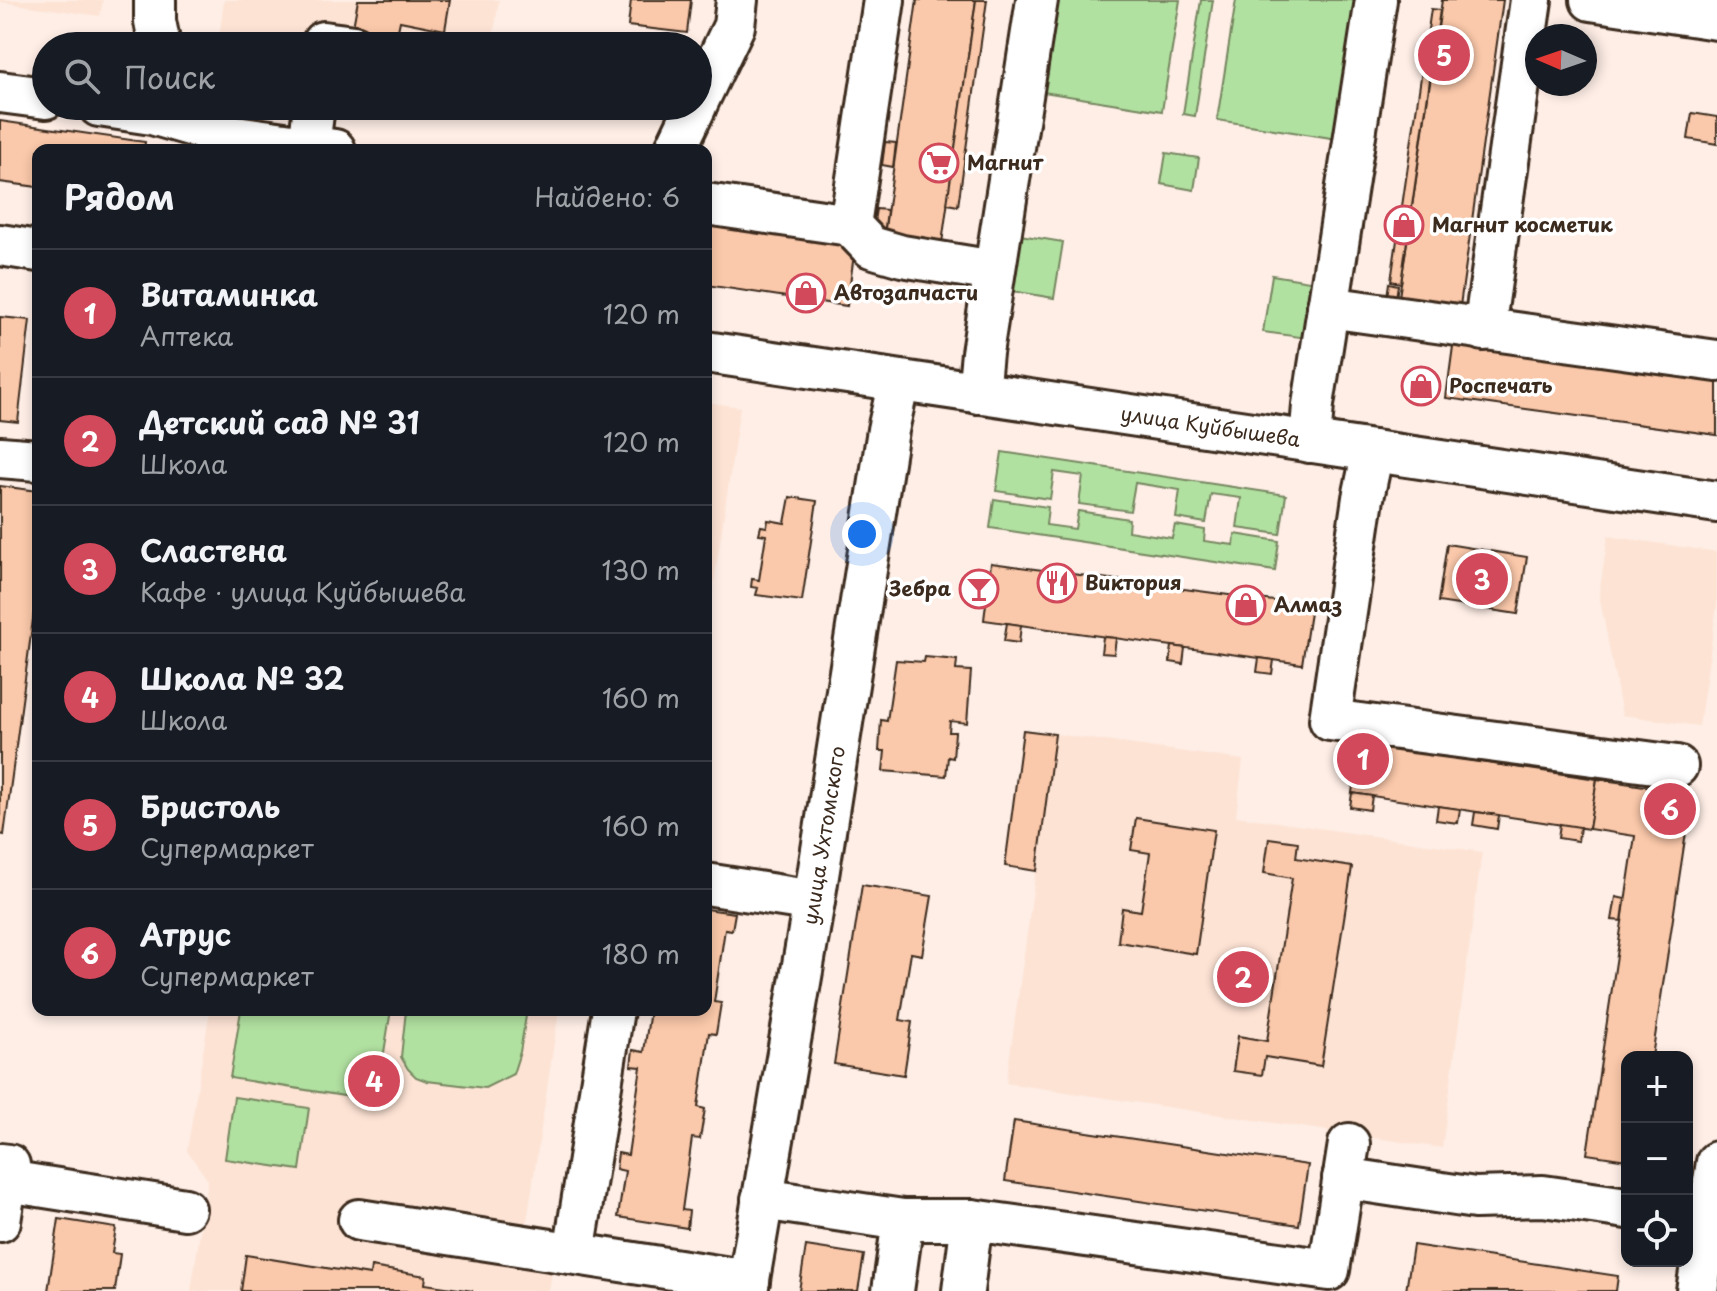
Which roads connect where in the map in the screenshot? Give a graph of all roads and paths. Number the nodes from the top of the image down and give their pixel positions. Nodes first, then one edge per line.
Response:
1 (155, 0) edge
2 (737, 0) edge
3 (884, 0) edge
4 (1037, 0) edge
5 (1376, 0) edge
6 (1531, 0) edge
7 (1591, 0) edge
8 (1717, 19) edge
9 (157, 32) edge
10 (712, 72) edge
11 (0, 92) edge
12 (32, 96) edge
13 (317, 120) edge
14 (689, 120) edge
15 (178, 126) edge
16 (293, 144) edge
17 (321, 144) edge
18 (678, 144) edge
19 (712, 205) edge
20 (850, 225) junction
21 (0, 245) edge
22 (32, 250) edge
23 (994, 271) junction
24 (1328, 307) junction
25 (1484, 330) junction
26 (712, 353) edge
27 (1717, 361) edge
28 (899, 381) junction
29 (978, 393) junction
30 (1310, 442) junction
31 (1373, 451) junction
32 (0, 457) edge
33 (32, 460) edge
34 (1717, 502) edge
35 (1677, 766) dead end
36 (712, 885) edge
37 (814, 901) junction
38 (612, 1016) edge
39 (1717, 1162) edge
40 (5, 1170) edge
41 (762, 1199) junction
42 (1621, 1207) edge
43 (185, 1209) dead end
44 (1698, 1218) edge
45 (359, 1220) dead end
46 (903, 1220) junction
47 (972, 1220) junction
48 (0, 1221) edge
49 (574, 1253) junction
50 (748, 1286) edge
51 (896, 1291) edge
52 (963, 1291) edge
53 (1697, 1291) edge

1 - 9 street
2 - 10 street
3 - 20 street
4 - 23 street
5 - 24 street
6 - 25 street
7 - 8 street
11 - 12 street
13 - 17 street
14 - 18 street
15 - 16 street
19 - 20 street
20 - 23 street
21 - 22 street
23 - 29 street
24 - 25 street
24 - 30 street
25 - 27 street
26 - 28 street, улица Куйбышева
28 - 29 street, улица Куйбышева
28 - 37 street, улица Ухтомского
29 - 30 street, улица Куйбышева
30 - 31 street, улица Куйбышева
31 - 34 street, улица Куйбышева
31 - 35 street
32 - 33 street
36 - 37 street
37 - 41 street, улица Ухтомского
38 - 49 street
39 - 44 street
40 - 43 street
40 - 48 street
41 - 46 street
41 - 50 street, улица Ухтомского
42 - 47 street
44 - 53 street
45 - 49 street
46 - 47 street
46 - 51 street
47 - 52 street
49 - 50 street

